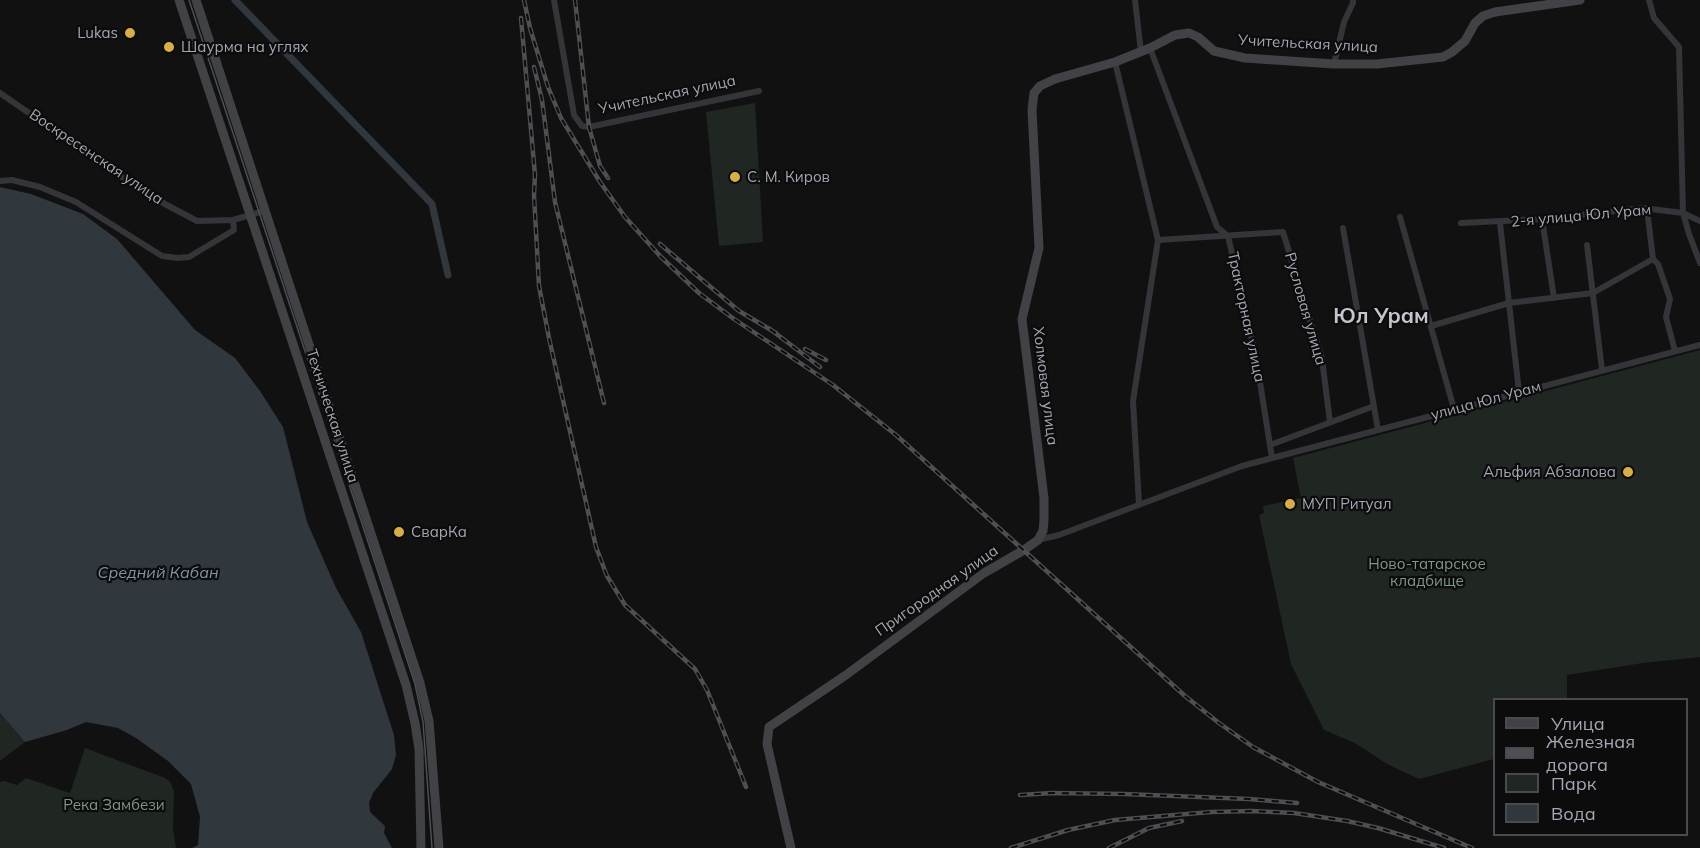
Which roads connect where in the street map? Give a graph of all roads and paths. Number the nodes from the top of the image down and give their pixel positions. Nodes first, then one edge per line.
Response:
1 (179, 0) edge
2 (196, 0) edge
3 (554, 0) edge
4 (1135, 0) edge
5 (1353, 0) edge
6 (1580, 0) edge
7 (1649, 0) edge
8 (1146, 50) junction
9 (1115, 62) junction
10 (1334, 64) junction
11 (759, 91) dead end
12 (0, 93) edge
13 (1034, 93) joint
14 (0, 181) edge
15 (1647, 209) junction
16 (264, 211) junction
17 (1683, 213) junction
18 (249, 215) junction
19 (1400, 217) dead end
20 (1542, 219) junction
21 (233, 220) junction
22 (1700, 220) edge
23 (1461, 223) dead end
24 (1500, 223) junction
25 (1343, 228) dead end
26 (1228, 236) junction
27 (1158, 240) junction
28 (1587, 245) dead end
29 (1653, 259) junction
30 (1700, 263) edge
31 (1593, 293) junction
32 (1554, 298) junction
33 (1509, 303) junction
34 (1431, 326) junction
35 (1700, 345) edge
36 (1675, 351) junction
37 (1602, 370) junction
38 (1519, 392) junction
39 (1374, 406) junction
40 (1454, 409) junction
41 (1330, 422) junction
42 (1378, 430) junction
43 (1270, 445) junction
44 (1272, 458) junction
45 (1139, 504) junction
46 (1038, 540) junction
47 (438, 847) edge
48 (421, 848) edge
49 (791, 848) edge

1 - 18 main road, Техническая улица
2 - 16 main road, Техническая улица
3 - 11 street, Учительская улица
4 - 8 street, Тракторная улица
5 - 10 street
6 - 10 main road, Учительская улица
7 - 17 street
8 - 9 main road, Учительская улица
8 - 10 main road, Учительская улица
8 - 26 street, Тракторная улица
9 - 13 main road, Учительская улица
9 - 27 street
12 - 21 street, Воскресенская улица
13 - 46 main road, Холмовая улица
14 - 21 street
15 - 17 street, 2-я улица Юл Урам
15 - 20 street, 2-я улица Юл Урам
15 - 29 street
16 - 18 street, Воскресенская улица
16 - 47 main road, Техническая улица
17 - 22 street, 2-я улица Юл Урам
17 - 30 street
18 - 21 street, Воскресенская улица
18 - 48 main road, Техническая улица
19 - 34 street
20 - 24 street, 2-я улица Юл Урам
20 - 32 street
23 - 24 street, 2-я улица Юл Урам
24 - 33 street
25 - 39 street
26 - 27 street
26 - 41 street, Русловая улица
26 - 43 street, Тракторная улица
27 - 45 street
28 - 31 street
29 - 31 street
29 - 36 street
31 - 32 street
31 - 37 street
32 - 33 street
33 - 34 street
33 - 38 street
34 - 40 street
35 - 36 street, улица Юл Урам
36 - 37 street, улица Юл Урам
37 - 38 street, улица Юл Урам
38 - 40 street, улица Юл Урам
39 - 41 street
39 - 42 street
40 - 42 street, улица Юл Урам
41 - 43 street
42 - 44 street, улица Юл Урам
43 - 44 street, Тракторная улица
44 - 45 street, Пригородная улица
45 - 46 street, Пригородная улица
46 - 49 main road, Пригородная улица

